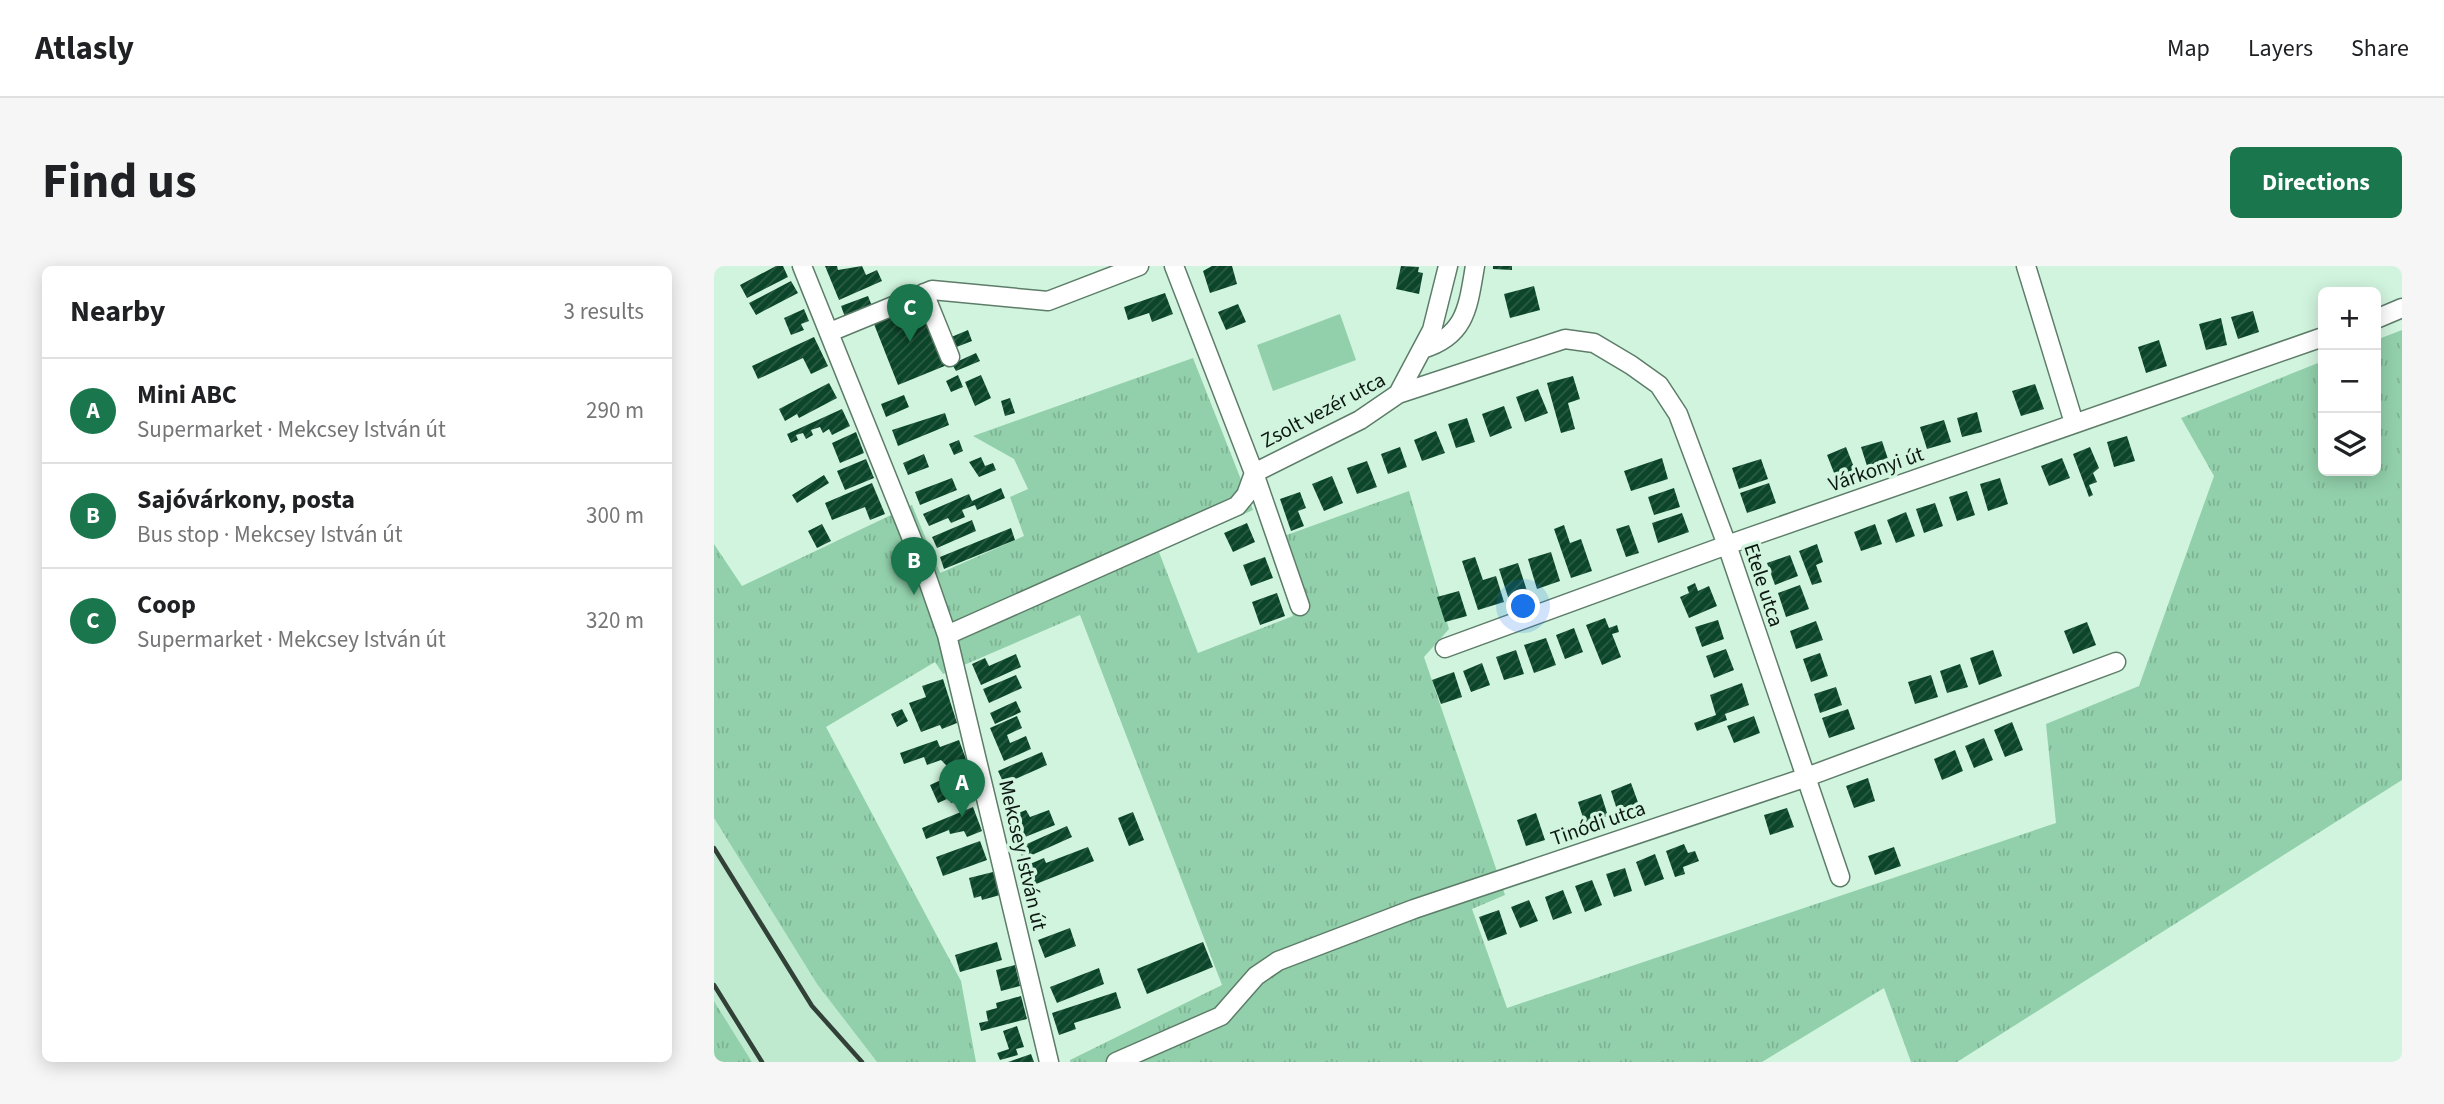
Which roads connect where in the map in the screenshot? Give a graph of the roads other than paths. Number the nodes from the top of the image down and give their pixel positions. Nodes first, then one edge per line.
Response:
1 (802, 266) edge
2 (1139, 266) edge
3 (1174, 266) edge
4 (1448, 266) edge
5 (1475, 266) edge
6 (2026, 266) edge
7 (924, 293) junction
8 (2402, 308) edge
9 (2381, 317) edge
10 (830, 332) junction
11 (2318, 339) edge
12 (1594, 343) joint
13 (1422, 349) junction
14 (950, 357) dead end
15 (1398, 394) junction
16 (2074, 423) junction
17 (1254, 473) junction
18 (1727, 545) junction
19 (1300, 606) dead end
20 (947, 635) junction
21 (1445, 648) dead end
22 (2116, 663) dead end
23 (1804, 778) junction
24 (1840, 877) dead end
25 (1049, 1062) edge
26 (1116, 1062) edge

1 - 10 street, Mekcsey István út
2 - 7 street
3 - 17 street
4 - 13 street
5 - 13 street
6 - 16 street
7 - 10 street
7 - 14 street
8 - 9 street
10 - 20 street, Mekcsey István út
11 - 16 street, Várkonyi út
12 - 15 street, Zsolt vezér utca
12 - 18 street, Etele utca
13 - 15 street
15 - 17 street, Zsolt vezér utca
16 - 18 street, Várkonyi út
17 - 19 street
17 - 20 street, Zsolt vezér utca
18 - 21 street, Várkonyi út
18 - 23 street, Etele utca
20 - 25 street, Mekcsey István út
22 - 23 street, Tinódi utca
23 - 24 street, Etele utca
23 - 26 street, Tinódi utca

